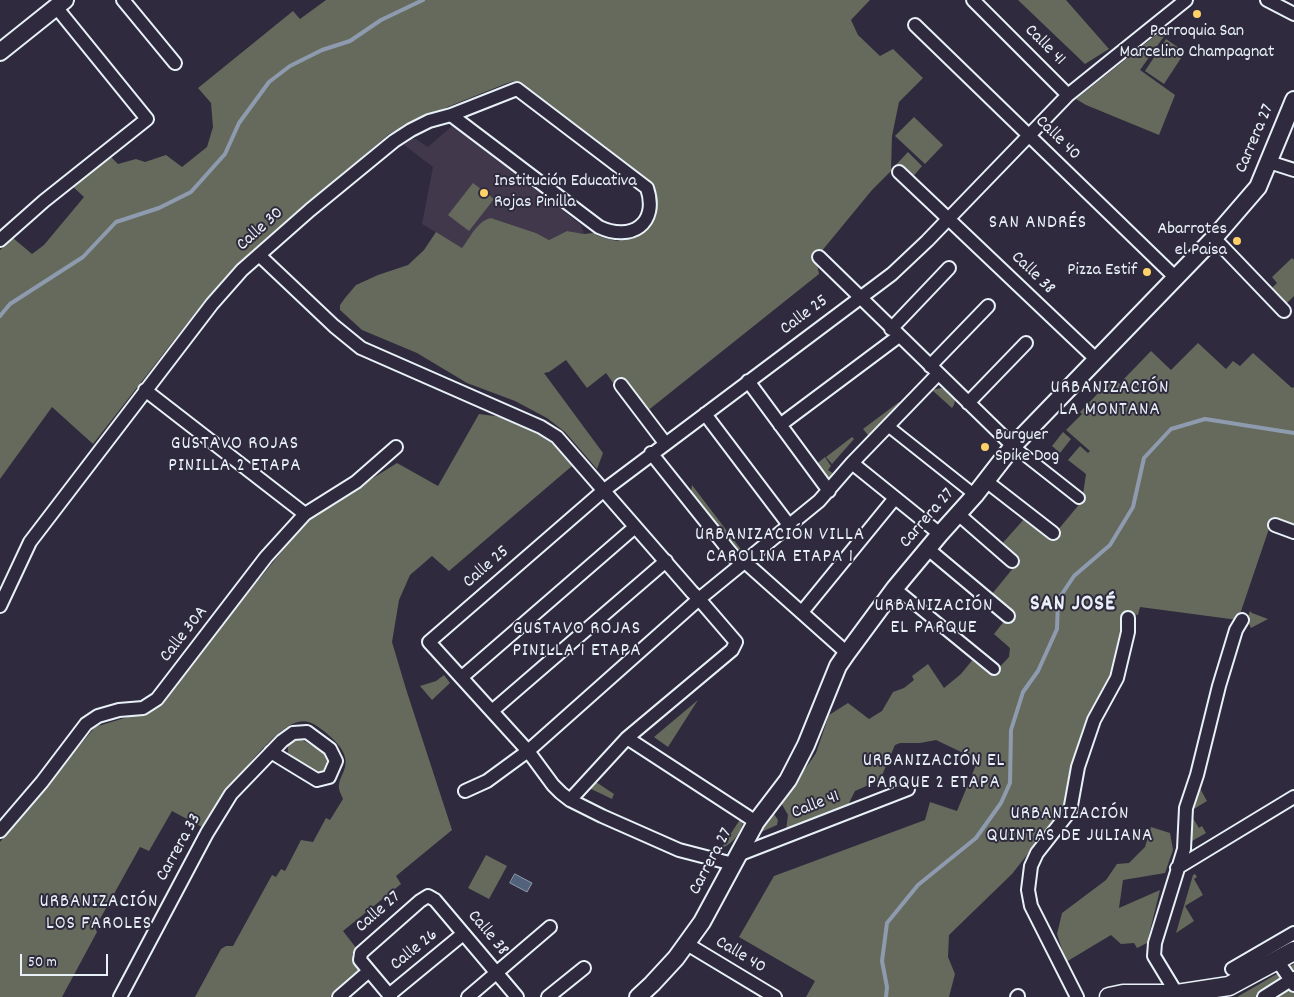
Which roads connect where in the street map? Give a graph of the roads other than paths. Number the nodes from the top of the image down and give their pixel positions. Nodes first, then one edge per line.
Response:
1 (123, 0) edge
2 (973, 0) edge
3 (1186, 0) edge
4 (1267, 0) edge
5 (61, 4) edge
6 (1294, 14) edge
7 (915, 25) dead end
8 (0, 52) edge
9 (175, 63) dead end
10 (1068, 95) junction
11 (1294, 100) edge
12 (451, 115) junction
13 (1290, 120) edge
14 (1028, 136) junction
15 (1269, 162) junction
16 (1294, 170) edge
17 (899, 172) dead end
18 (948, 218) junction
19 (1214, 238) junction
20 (0, 240) edge
21 (259, 255) junction
22 (819, 257) dead end
23 (949, 268) dead end
24 (1176, 278) junction
25 (859, 298) junction
26 (988, 306) dead end
27 (1284, 311) dead end
28 (895, 333) junction
29 (1026, 343) dead end
30 (1097, 360) junction
31 (934, 370) junction
32 (748, 381) junction
33 (621, 385) dead end
34 (145, 390) junction
35 (968, 404) junction
36 (704, 414) junction
37 (780, 425) junction
38 (888, 426) junction
39 (665, 443) junction
40 (1014, 446) junction
41 (396, 447) dead end
42 (652, 453) junction
43 (852, 463) junction
44 (986, 481) junction
45 (603, 491) junction
46 (828, 492) junction
47 (975, 495) junction
48 (894, 498) junction
49 (1079, 498) dead end
50 (305, 514) junction
51 (958, 514) junction
52 (789, 524) junction
53 (1275, 525) dead end
54 (635, 526) junction
55 (1294, 532) edge
56 (1053, 533) dead end
57 (940, 534) junction
58 (928, 549) junction
59 (1012, 560) dead end
60 (666, 561) junction
61 (745, 562) junction
62 (896, 588) junction
63 (700, 599) junction
64 (0, 606) edge
65 (802, 612) junction
66 (1008, 616) dead end
67 (1128, 618) dead end
68 (1242, 620) dead end
69 (847, 653) junction
70 (994, 669) dead end
71 (462, 677) junction
72 (492, 711) junction
73 (627, 738) junction
74 (528, 751) junction
75 (271, 752) junction
76 (908, 789) dead end
77 (465, 791) dead end
78 (1294, 797) edge
79 (570, 800) junction
80 (756, 822) junction
81 (0, 831) edge
82 (735, 860) junction
83 (1177, 868) junction
84 (428, 896) joint
85 (550, 927) dead end
86 (1294, 933) edge
87 (463, 934) junction
88 (688, 944) junction
89 (1294, 951) edge
90 (1277, 960) junction
91 (584, 968) dead end
92 (1232, 969) dead end
93 (369, 971) junction
94 (496, 973) junction
95 (1293, 981) edge
96 (1177, 994) junction
97 (390, 996) edge
98 (120, 997) edge
99 (339, 997) edge
100 (468, 997) edge
101 (516, 997) edge
102 (548, 997) edge
103 (638, 997) edge
104 (775, 997) edge
105 (1077, 997) edge
106 (1109, 997) edge
107 (1264, 997) edge

1 - 9 street
2 - 10 street, Calle 41
3 - 10 street, Calle 25
4 - 6 street
5 - 8 street
5 - 20 street
7 - 14 street, Calle 40
10 - 14 street, Calle 25
11 - 13 street, Carrera 27
12 - 12 street, Calle 30
12 - 21 street, Calle 30
13 - 15 street, Carrera 27
14 - 18 street, Calle 25
14 - 24 street, Calle 40
15 - 16 street
15 - 19 street, Carrera 27
17 - 18 street, Calle 38
18 - 25 street, Calle 25
18 - 30 street, Calle 38
19 - 24 street, Carrera 27
19 - 27 street
21 - 34 street, Calle 30
21 - 45 street
22 - 25 street
23 - 28 street
24 - 30 street, Carrera 27
25 - 28 street
25 - 32 street, Calle 25
26 - 31 street
28 - 31 street
28 - 37 street
29 - 35 street
30 - 40 street, Carrera 27
31 - 35 street
31 - 38 street
32 - 36 street, Calle 25
32 - 37 street
33 - 39 street
34 - 50 street
34 - 64 street, Calle 30
35 - 40 street
36 - 39 street, Calle 25
36 - 52 street
37 - 46 street
38 - 43 street
38 - 47 street
39 - 42 street, Calle 25
40 - 44 street, Carrera 27
40 - 49 street
41 - 50 street, Calle 30A
42 - 45 street, Calle 25
42 - 61 street
43 - 46 street
43 - 48 street
44 - 47 street, Carrera 27
44 - 56 street
45 - 54 street
45 - 71 street, Calle 25
46 - 52 street
47 - 51 street, Carrera 27
48 - 57 street
48 - 65 street
50 - 81 street, Calle 30A
51 - 57 street, Carrera 27
51 - 59 street
52 - 61 street
53 - 55 street
54 - 60 street
54 - 71 street
57 - 58 street, Carrera 27
58 - 62 street, Carrera 27
58 - 66 street
60 - 63 street
60 - 72 street
61 - 63 street
61 - 65 street
62 - 69 street, Carrera 27
62 - 70 street
63 - 73 street
63 - 74 street
65 - 69 street
67 - 105 street
68 - 83 street
69 - 80 street, Carrera 27
71 - 72 street
72 - 74 street
73 - 79 street
73 - 80 street
74 - 77 street
74 - 79 street
75 - 75 street, Carrera 33
75 - 98 street, Carrera 33
76 - 82 street, Calle 41
78 - 83 street
79 - 82 street
80 - 82 street, Carrera 27
82 - 88 street, Carrera 27
83 - 96 street
84 - 87 street, Calle 38
84 - 93 street, Calle 27
85 - 94 street
86 - 92 street
87 - 94 street, Calle 38
87 - 97 street, Calle 26
88 - 103 street, Carrera 27
88 - 104 street, Calle 40
89 - 90 main road
90 - 95 street
90 - 96 main road
91 - 102 street
93 - 97 street
93 - 99 street
94 - 100 street
94 - 101 street, Calle 38
95 - 107 street
96 - 106 main road

